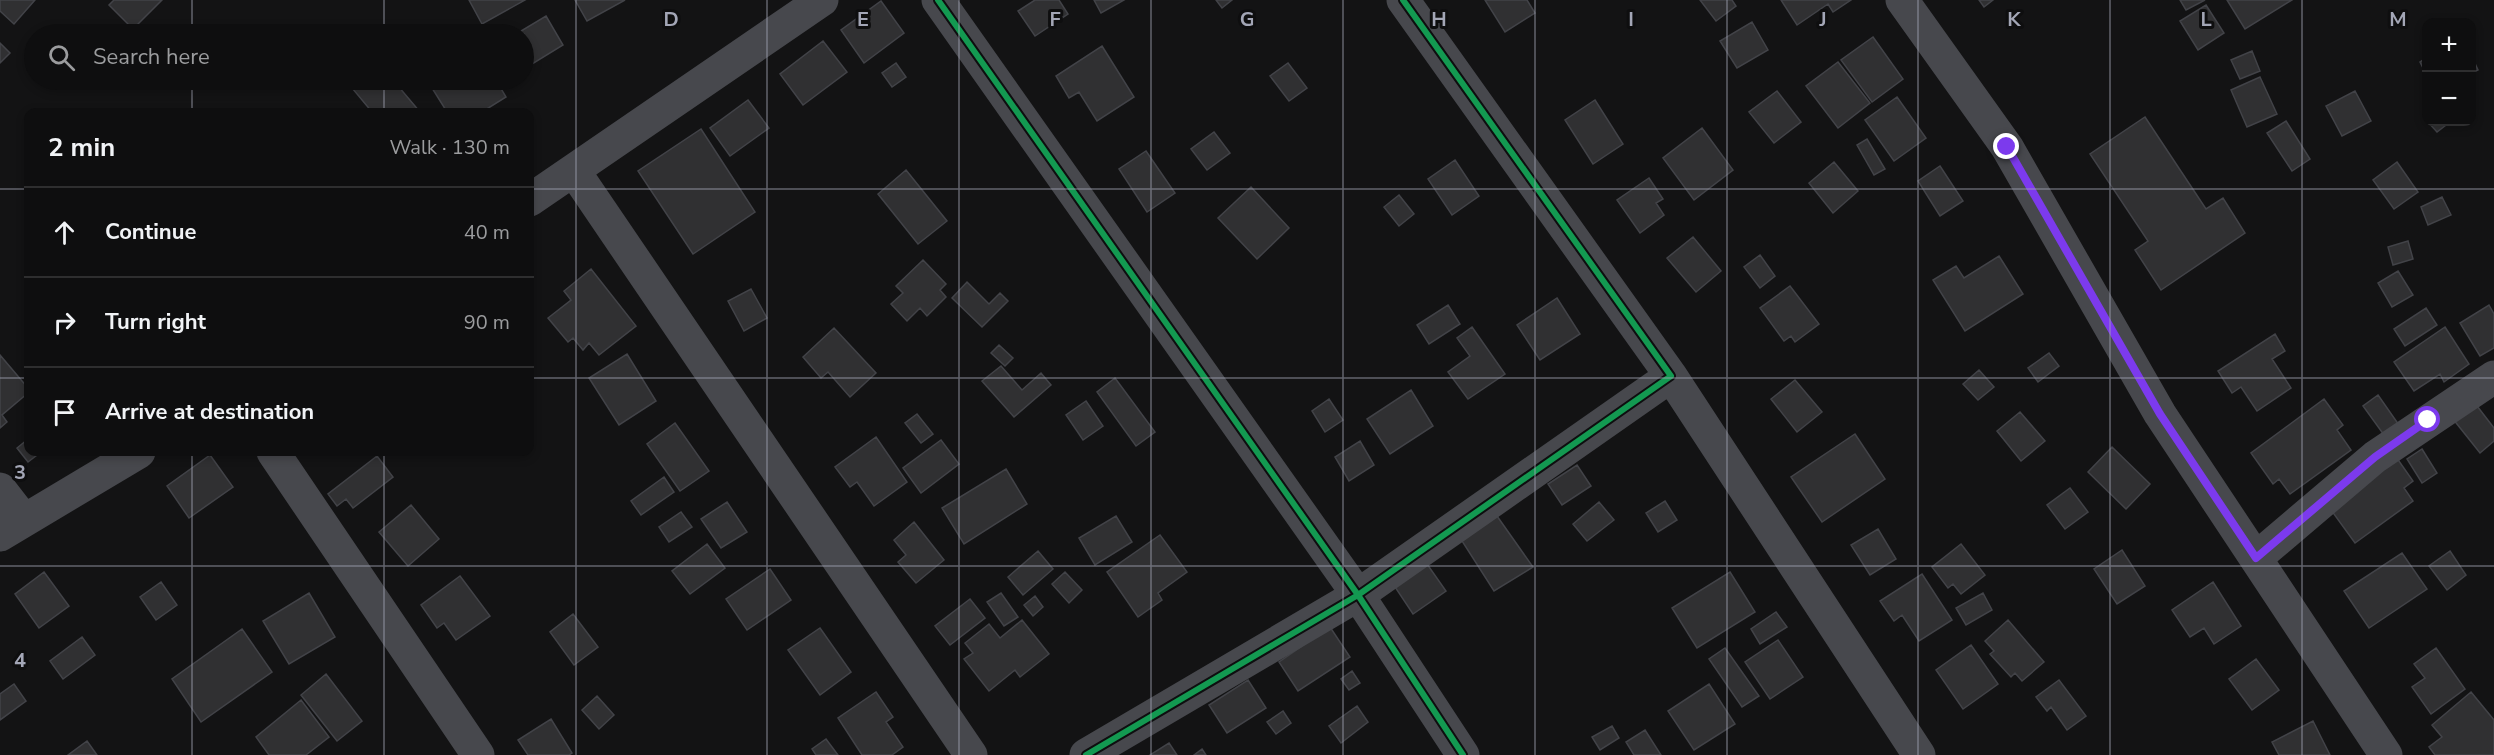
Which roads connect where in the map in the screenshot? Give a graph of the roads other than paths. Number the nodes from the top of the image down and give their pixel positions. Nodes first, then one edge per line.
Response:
1 (822, 0) edge
2 (938, 0) edge
3 (1403, 0) edge
4 (1902, 0) edge
5 (574, 171) junction
6 (534, 197) edge
7 (1671, 376) junction
8 (2494, 377) edge
9 (132, 456) edge
10 (276, 456) edge
11 (0, 489) edge
12 (12, 528) edge
13 (2256, 558) junction
14 (1358, 594) junction
15 (2381, 753) edge
16 (478, 755) edge
17 (971, 755) edge
18 (1086, 755) edge
19 (1463, 755) edge
20 (1919, 755) edge

1 - 5 street
2 - 14 street
3 - 7 street
4 - 13 street
5 - 6 street
5 - 17 street
7 - 14 street
7 - 20 street
8 - 13 street
9 - 12 street
10 - 16 street
11 - 12 street
13 - 15 street
14 - 18 street
14 - 19 street

